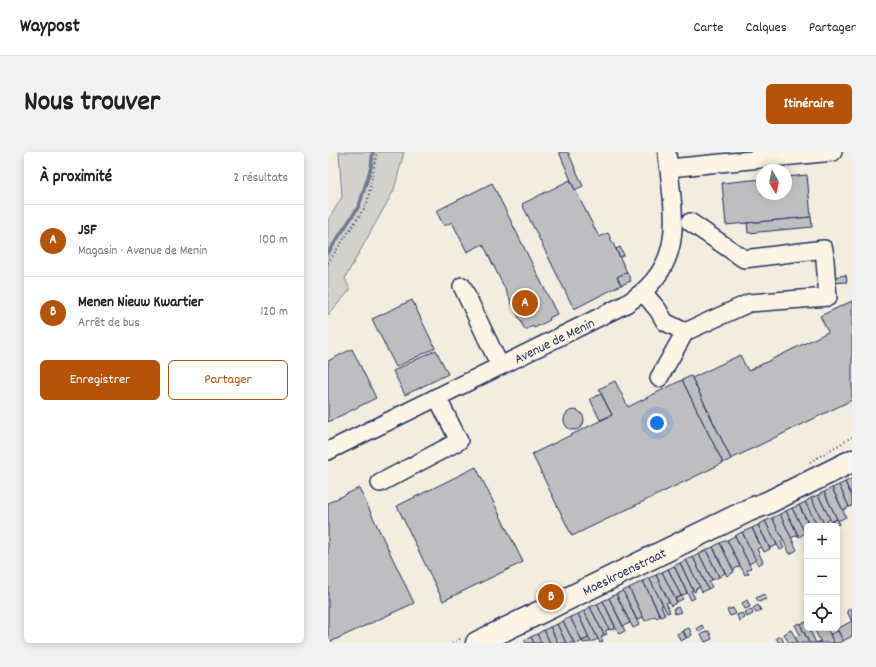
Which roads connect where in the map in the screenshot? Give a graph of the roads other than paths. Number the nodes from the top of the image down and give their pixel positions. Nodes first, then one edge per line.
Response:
1 (833, 152) edge
2 (696, 159) edge
3 (668, 160) edge
4 (690, 222) dead end
5 (462, 286) dead end
6 (643, 292) junction
7 (685, 332) junction
8 (500, 366) junction
9 (659, 378) dead end
10 (437, 397) junction
11 (852, 448) edge
12 (328, 451) edge
13 (852, 461) edge
14 (380, 483) dead end
15 (749, 510) junction
16 (476, 643) edge

1 - 2 street
2 - 3 street
3 - 6 street, Avenue de Menin
4 - 7 street
5 - 8 street
6 - 7 street
6 - 8 street, Avenue de Menin
7 - 9 street
8 - 10 street, Avenue de Menin
10 - 12 street, Avenue de Menin
10 - 14 street
11 - 15 main road, Moeskroenstraat
13 - 15 main road, Moeskroenstraat
15 - 16 main road, Moeskroenstraat

